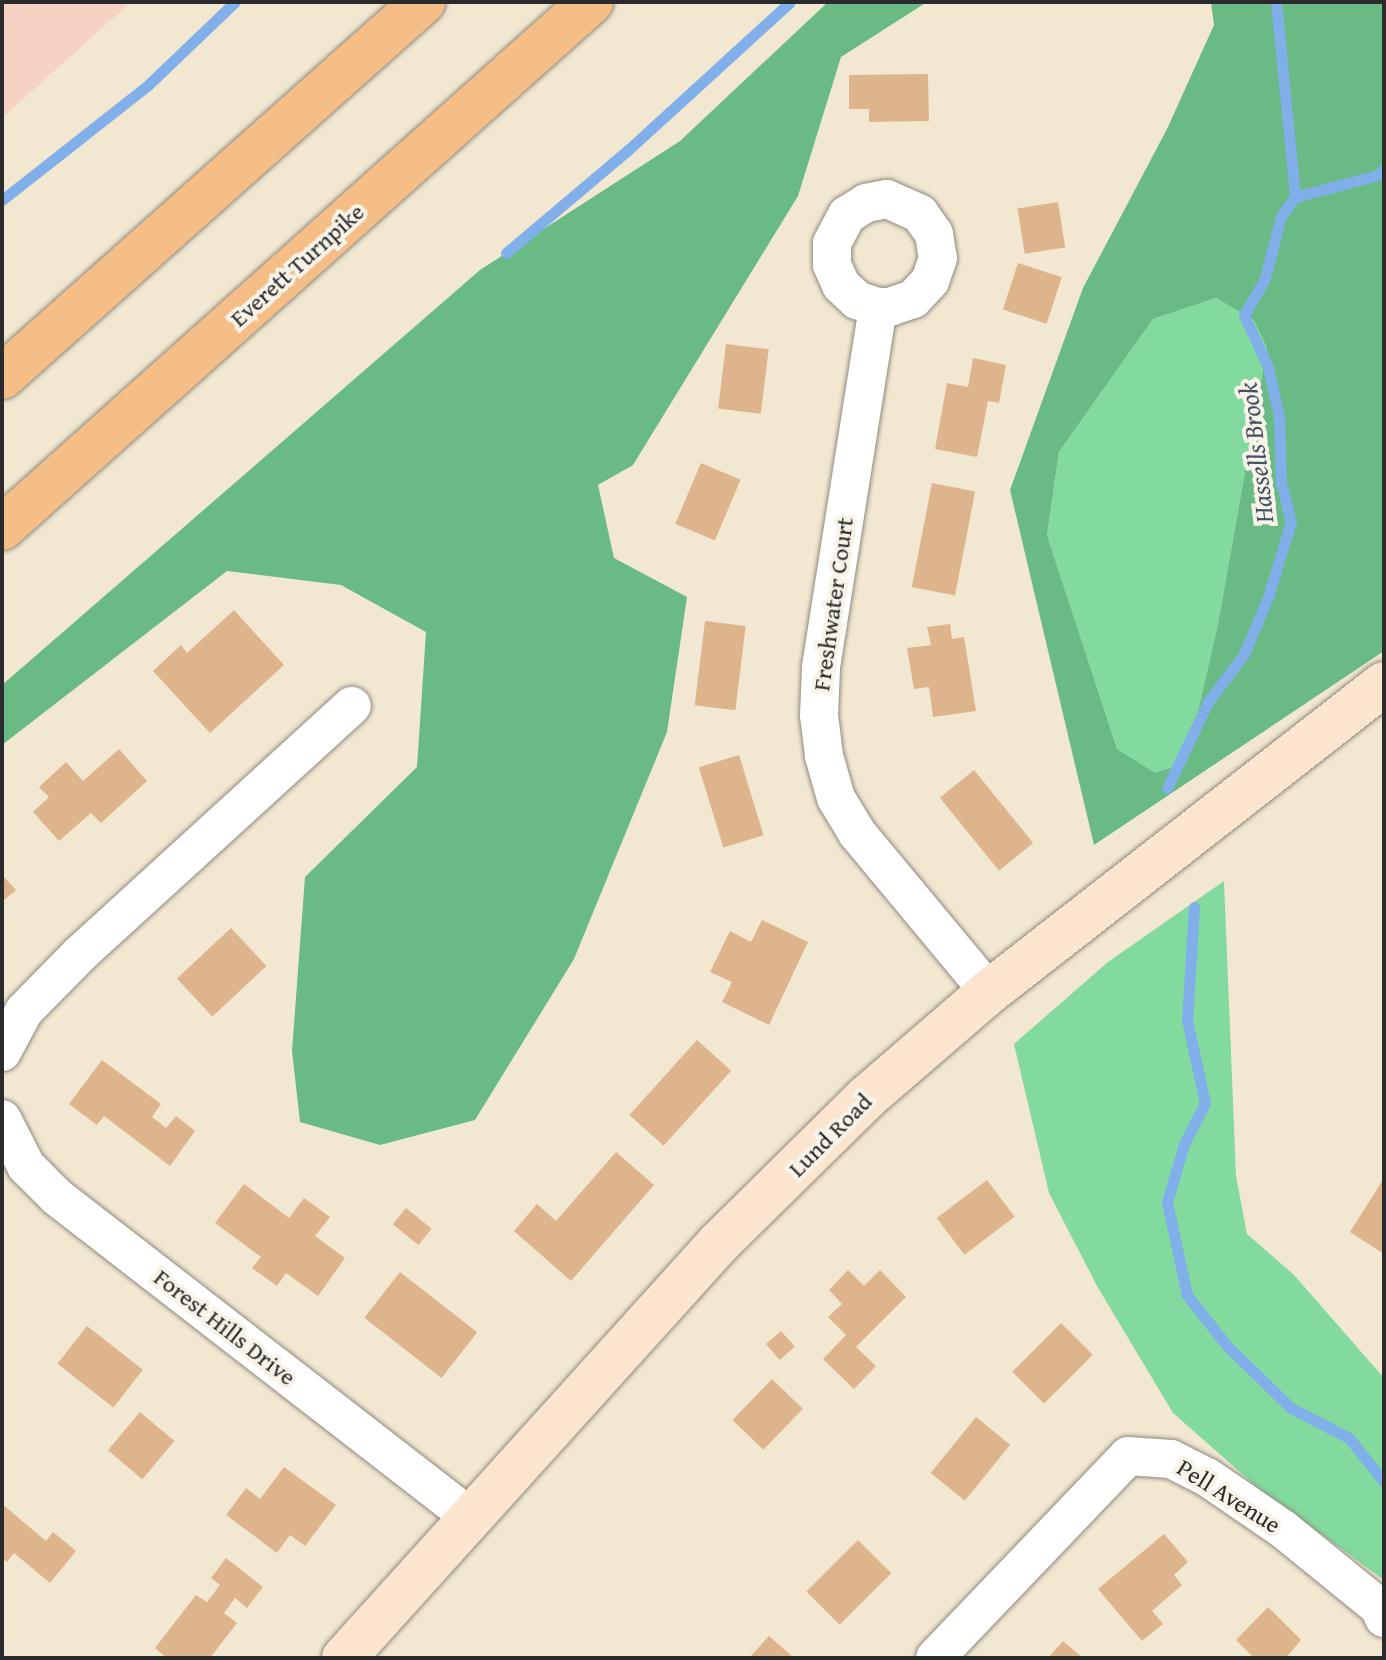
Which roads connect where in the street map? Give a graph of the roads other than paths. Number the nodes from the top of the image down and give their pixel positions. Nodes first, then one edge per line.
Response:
1 (423, 2) edge
2 (591, 2) edge
3 (878, 307) dead end
4 (2, 377) edge
5 (2, 528) edge
6 (1384, 684) edge
7 (352, 706) dead end
8 (989, 992) junction
9 (2, 1052) edge
10 (2, 1119) edge
11 (470, 1517) junction
12 (1384, 1618) edge
13 (344, 1658) edge
14 (935, 1658) edge

1 - 4 highway
2 - 5 highway, Everett Turnpike
3 - 8 street, Freshwater Court
6 - 8 street, Lund Road
7 - 9 street
8 - 11 street, Lund Road
10 - 11 street, Forest Hills Drive
11 - 13 street, Lund Road
12 - 14 street, Pell Avenue

